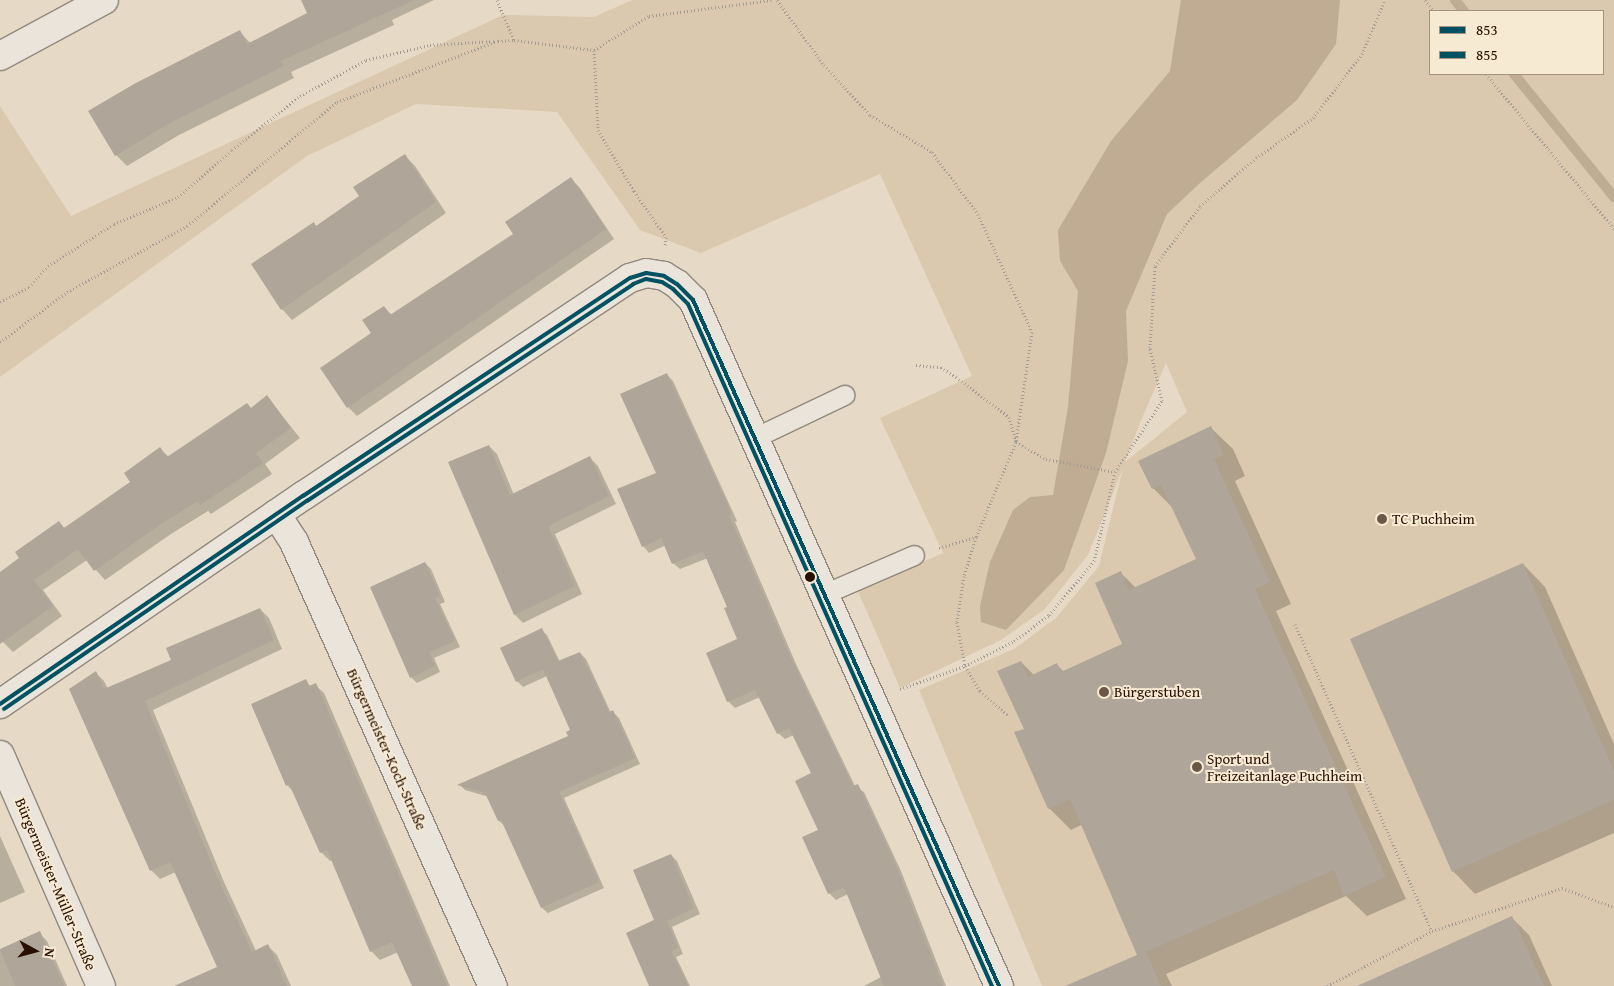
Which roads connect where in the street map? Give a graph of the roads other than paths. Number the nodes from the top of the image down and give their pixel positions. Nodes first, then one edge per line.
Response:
1 (104, 0) edge
2 (0, 56) edge
3 (844, 396) dead end
4 (756, 437) junction
5 (276, 514) junction
6 (914, 555) road end
7 (824, 594) junction
8 (0, 704) edge
9 (0, 755) edge
10 (101, 986) edge
11 (493, 986) edge
12 (999, 986) edge

1 - 2 street
3 - 4 lane
4 - 5 street
4 - 7 street
5 - 8 street
5 - 11 street, Bürgermeister-Koch-Straße
6 - 7 lane
7 - 12 street
9 - 10 street, Bürgermeister-Müller-Straße

